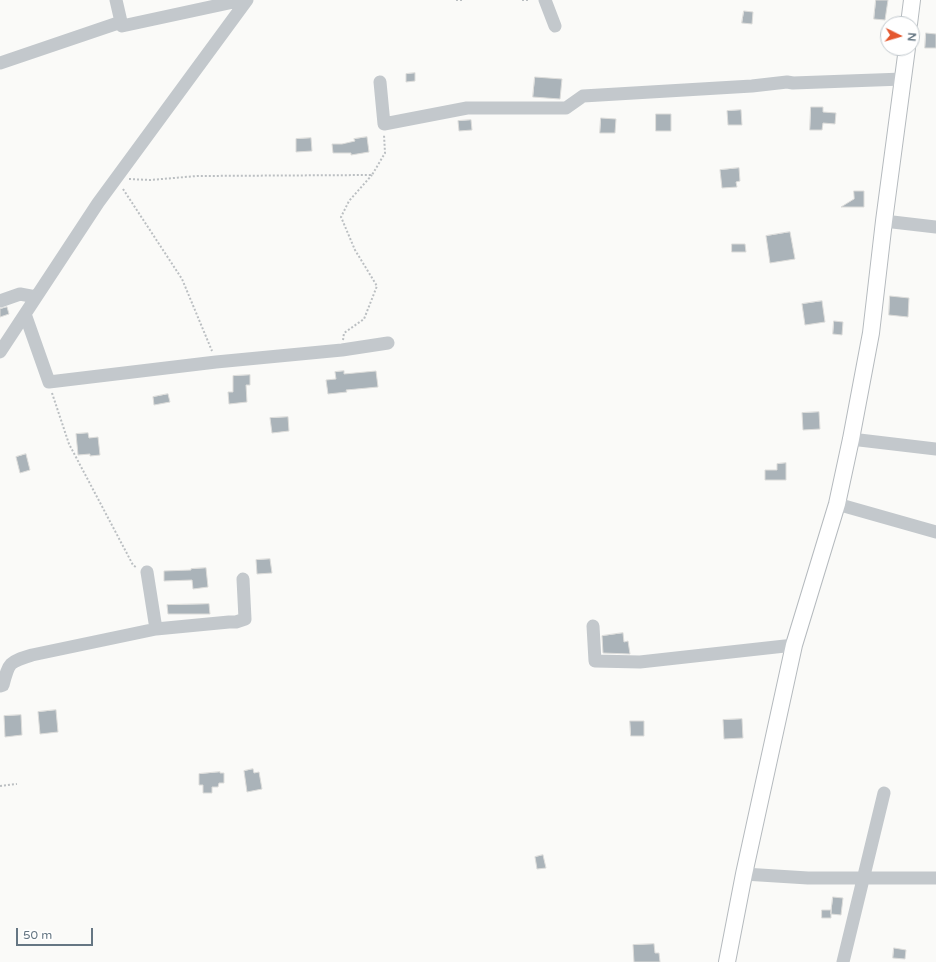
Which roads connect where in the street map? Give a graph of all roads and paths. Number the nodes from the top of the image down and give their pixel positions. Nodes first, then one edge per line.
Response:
1 (116, 0) edge
2 (242, 0) edge
3 (247, 0) edge
4 (456, 0) edge
5 (463, 0) edge
6 (522, 0) edge
7 (529, 0) edge
8 (545, 0) edge
9 (912, 0) edge
10 (910, 16) edge
11 (121, 22) junction
12 (555, 26) dead end
13 (906, 56) edge
14 (0, 63) edge
15 (903, 79) junction
16 (380, 82) dead end
17 (384, 124) junction
18 (372, 175) junction
19 (115, 178) junction
20 (884, 221) junction
21 (936, 226) edge
22 (36, 298) junction
23 (0, 301) edge
24 (25, 314) junction
25 (388, 343) dead end
26 (342, 350) junction
27 (0, 352) edge
28 (216, 362) junction
29 (48, 379) junction
30 (851, 439) junction
31 (936, 449) edge
32 (837, 504) junction
33 (936, 532) edge
34 (147, 572) joint
35 (242, 579) dead end
36 (593, 626) dead end
37 (156, 629) junction
38 (794, 645) junction
39 (0, 686) edge
40 (17, 784) dead end
41 (0, 786) edge
42 (884, 793) dead end
43 (744, 874) junction
44 (936, 878) edge
45 (864, 879) junction
46 (727, 962) edge
47 (843, 962) edge

1 - 11 street
2 - 11 street
3 - 19 street
4 - 5 path
6 - 7 path
8 - 12 street
9 - 10 main road
11 - 14 street
13 - 15 main road
15 - 17 street
15 - 20 main road
16 - 17 street
17 - 18 path
18 - 19 path
18 - 26 path
19 - 22 street
19 - 28 path
20 - 21 street
20 - 30 main road
22 - 23 street
22 - 24 street
24 - 27 street
24 - 29 street
25 - 26 street
26 - 28 street
28 - 29 street
29 - 34 path
30 - 31 street
30 - 32 main road
32 - 33 street
32 - 38 main road
34 - 37 street
35 - 37 street
36 - 38 street
37 - 39 street
38 - 43 main road
40 - 41 path
42 - 45 street
43 - 45 street
43 - 46 main road
44 - 45 street
45 - 47 street

